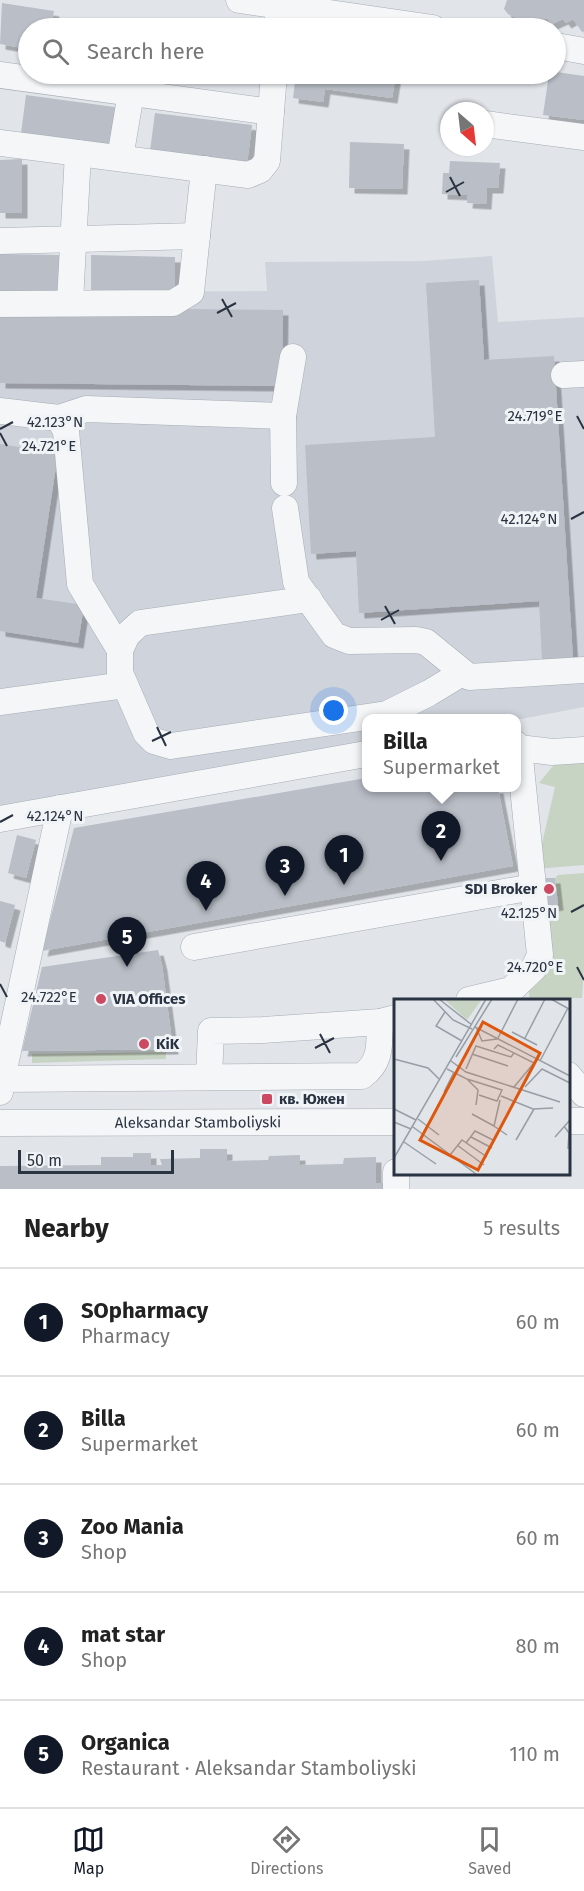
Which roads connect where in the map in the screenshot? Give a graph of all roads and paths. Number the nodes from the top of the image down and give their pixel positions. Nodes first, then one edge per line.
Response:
1 (239, 0) edge
2 (278, 17) edge
3 (566, 48) edge
4 (584, 51) edge
5 (0, 75) edge
6 (18, 77) edge
7 (66, 84) edge
8 (273, 84) edge
9 (131, 93) junction
10 (271, 112) junction
11 (494, 124) edge
12 (584, 138) edge
13 (0, 142) edge
14 (78, 153) junction
15 (120, 158) junction
16 (204, 169) junction
17 (196, 236) junction
18 (74, 240) junction
19 (0, 241) edge
20 (70, 302) junction
21 (0, 304) edge
22 (293, 357) dead end
23 (0, 411) edge
24 (283, 416) junction
25 (59, 418) junction
26 (284, 483) dead end
27 (285, 508) dead end
28 (309, 599) junction
29 (120, 650) junction
30 (584, 670) edge
31 (462, 673) junction
32 (125, 685) junction
33 (0, 702) edge
34 (387, 714) edge
35 (362, 718) edge
36 (521, 747) edge
37 (584, 750) edge
38 (362, 755) edge
39 (521, 781) edge
40 (60, 808) junction
41 (0, 819) edge
42 (533, 887) junction
43 (194, 947) dead end
44 (473, 999) edge
45 (387, 1020) edge
46 (209, 1077) junction
47 (569, 1077) edge
48 (1, 1086) edge
49 (584, 1094) edge
50 (394, 1122) edge
51 (0, 1123) edge

1 - 2 street
3 - 4 street
5 - 6 street
7 - 9 street
8 - 10 street
9 - 10 street
9 - 15 street
10 - 16 street
11 - 12 street
13 - 14 street
14 - 15 street
14 - 18 street
15 - 16 street
16 - 17 street
17 - 18 street
17 - 20 street
18 - 19 street
18 - 20 street
20 - 21 street
22 - 24 street
23 - 25 street
24 - 25 street
24 - 26 street
25 - 29 street
27 - 28 street
28 - 29 street
28 - 31 street
29 - 32 street
30 - 31 street
31 - 34 street
32 - 33 street
32 - 35 street
36 - 37 street
38 - 40 street
39 - 42 street
40 - 41 street
40 - 48 street
42 - 43 street
42 - 44 street
45 - 46 street
45 - 46 street
46 - 48 street
47 - 49 street
50 - 51 street, Aleksandar Stamboliyski

